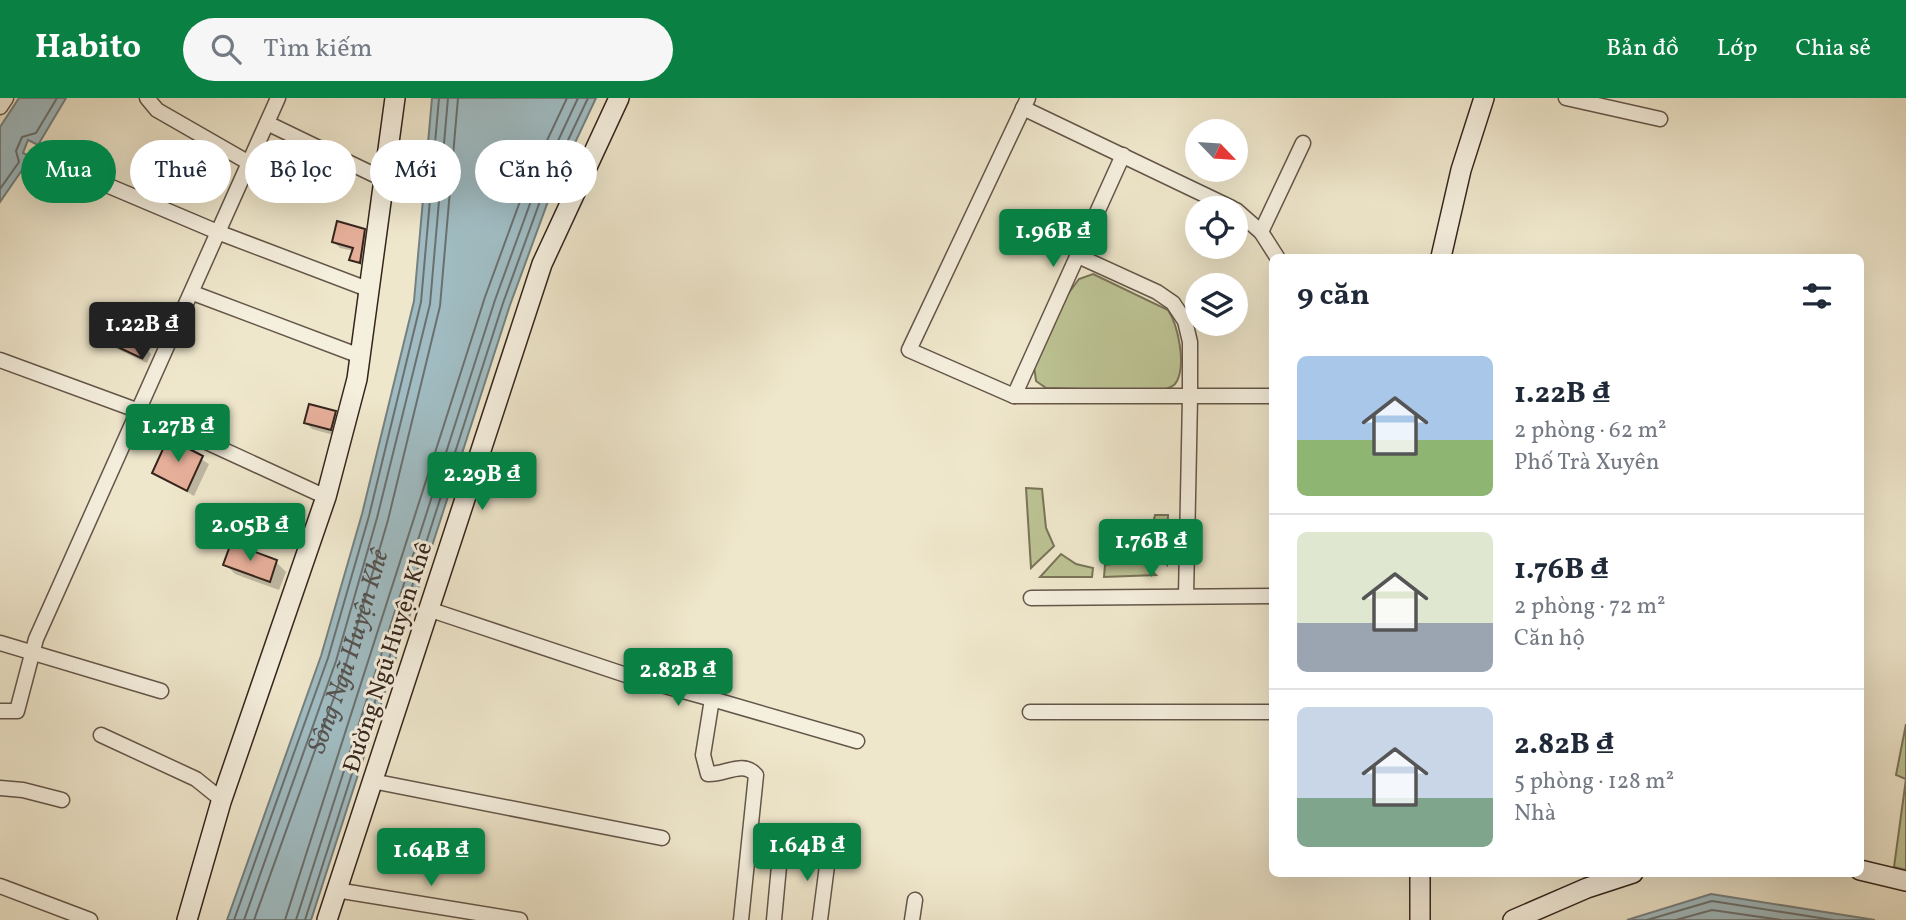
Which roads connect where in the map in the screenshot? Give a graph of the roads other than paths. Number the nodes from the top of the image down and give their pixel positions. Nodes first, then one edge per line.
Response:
1 (6, 98) edge
2 (146, 98) edge
3 (278, 98) edge
4 (395, 98) edge
5 (619, 98) edge
6 (1483, 98) edge
7 (1566, 98) edge
8 (1025, 103) edge
9 (0, 107) edge
10 (1660, 119) dead end
11 (267, 123) junction
12 (260, 140) edge
13 (390, 140) edge
14 (1303, 143) dead end
15 (1123, 155) junction
16 (245, 161) edge
17 (370, 173) edge
18 (245, 177) edge
19 (116, 189) edge
20 (1207, 196) edge
21 (382, 203) edge
22 (1248, 221) edge
23 (1261, 232) junction
24 (220, 233) junction
25 (1275, 254) edge
26 (1442, 254) edge
27 (1078, 256) junction
28 (370, 290) junction
29 (193, 293) junction
30 (360, 356) junction
31 (0, 360) edge
32 (1014, 396) junction
33 (1269, 396) edge
34 (1190, 397) junction
35 (139, 411) junction
36 (326, 498) junction
37 (1186, 596) junction
38 (1269, 596) edge
39 (1031, 598) dead end
40 (428, 609) junction
41 (0, 643) edge
42 (32, 653) junction
43 (161, 691) dead end
44 (712, 699) junction
45 (0, 711) edge
46 (1030, 712) dead end
47 (1269, 712) edge
48 (102, 735) dead end
49 (857, 741) dead end
50 (372, 782) junction
51 (0, 788) edge
52 (61, 800) dead end
53 (222, 800) junction
54 (662, 838) dead end
55 (829, 850) dead end
56 (779, 866) dead end
57 (1864, 871) edge
58 (1420, 877) edge
59 (1621, 877) edge
60 (1906, 881) edge
61 (0, 886) edge
62 (336, 890) junction
63 (915, 900) dead end
64 (90, 920) edge
65 (187, 920) edge
66 (327, 920) edge
67 (520, 920) edge
68 (741, 920) edge
69 (774, 920) edge
70 (820, 920) edge
71 (912, 920) edge
72 (1420, 920) edge
73 (1513, 920) edge

1 - 9 street
2 - 16 street
3 - 11 street
4 - 13 street
5 - 40 street, Đường Ngũ Huyện Khê
6 - 26 street
7 - 10 street
8 - 15 street
8 - 32 street
11 - 12 street
11 - 17 street
14 - 23 street
15 - 20 street
15 - 27 street
18 - 24 street
19 - 24 street
21 - 28 street
22 - 23 street
23 - 25 street
24 - 28 street
24 - 29 street
27 - 32 street
27 - 34 street
28 - 30 street
29 - 30 street
29 - 35 street
30 - 36 street
31 - 35 street
32 - 34 street
33 - 34 street
34 - 37 street
35 - 36 street
35 - 42 street
36 - 53 street
37 - 38 street
37 - 39 street
40 - 44 street
40 - 50 street, Đường Ngũ Huyện Khê
41 - 42 street
42 - 43 street
42 - 45 street
44 - 49 street
44 - 68 street
46 - 47 street
48 - 53 street
50 - 54 street
50 - 62 street, Đường Ngũ Huyện Khê
51 - 52 street
53 - 65 street
55 - 70 street
56 - 69 street
57 - 60 street
58 - 72 street
59 - 73 street
61 - 64 street
62 - 66 street, Đường Ngũ Huyện Khê
62 - 67 street
63 - 71 street

